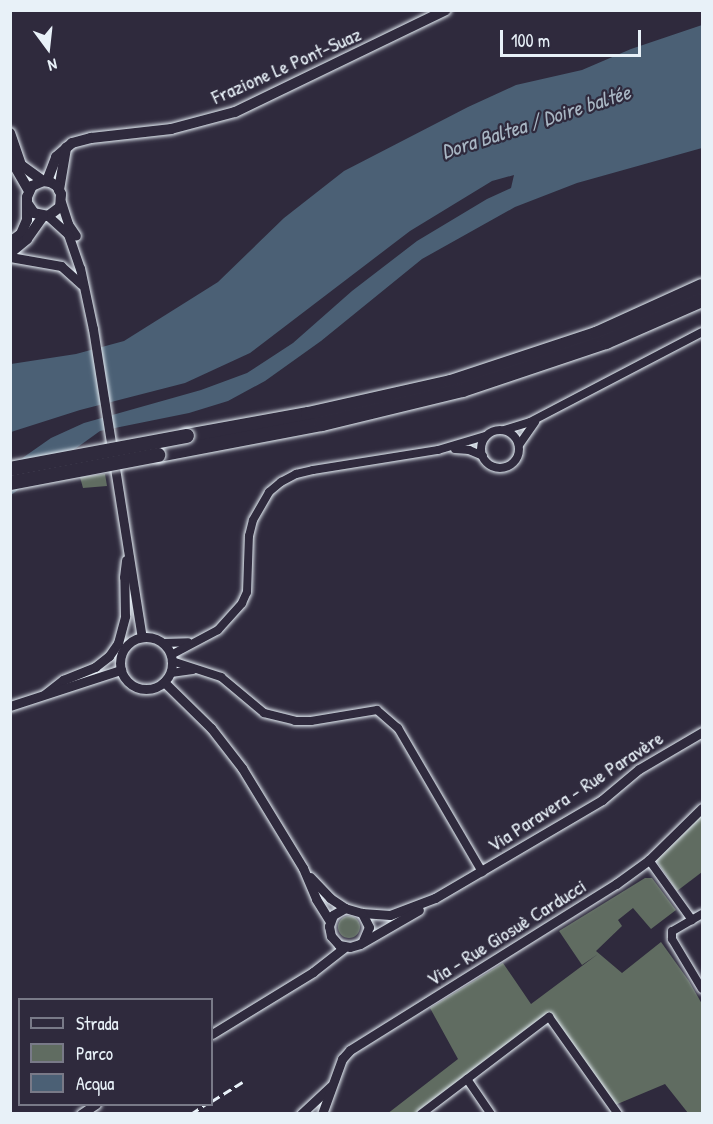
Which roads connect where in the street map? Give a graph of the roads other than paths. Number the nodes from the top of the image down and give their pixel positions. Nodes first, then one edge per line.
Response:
1 (446, 10) edge
2 (10, 133) edge
3 (66, 148) junction
4 (10, 158) edge
5 (45, 181) junction
6 (59, 190) junction
7 (29, 191) junction
8 (62, 202) junction
9 (27, 203) junction
10 (45, 216) junction
11 (10, 242) edge
12 (10, 255) edge
13 (84, 286) junction
14 (702, 286) edge
15 (702, 300) edge
16 (94, 332) junction
17 (702, 332) edge
18 (546, 414) junction
19 (504, 430) junction
20 (485, 436) junction
21 (519, 445) junction
22 (438, 450) junction
23 (483, 456) junction
24 (10, 470) edge
25 (10, 483) edge
26 (128, 551) junction
27 (142, 637) junction
28 (192, 642) junction
29 (163, 643) junction
30 (172, 658) junction
31 (121, 670) junction
32 (204, 670) junction
33 (171, 673) junction
34 (164, 682) junction
35 (45, 694) junction
36 (10, 706) edge
37 (702, 732) edge
38 (702, 808) edge
39 (649, 860) junction
40 (303, 868) junction
41 (482, 872) junction
42 (435, 898) junction
43 (345, 908) junction
44 (362, 913) junction
45 (702, 914) edge
46 (692, 920) junction
47 (330, 921) junction
48 (331, 936) junction
49 (363, 941) junction
50 (345, 947) junction
51 (326, 960) junction
52 (702, 989) edge
53 (213, 1033) edge
54 (467, 1079) junction
55 (333, 1084) junction
56 (323, 1112) edge
57 (301, 1113) edge
58 (421, 1113) edge
59 (491, 1113) edge
60 (618, 1113) edge

1 - 3 main road, Frazione Le Pont-Suaz
2 - 5 main road
3 - 5 main road
3 - 6 main road
4 - 7 main road
5 - 6 main road
5 - 7 main road
6 - 8 main road
7 - 9 main road
8 - 10 main road
8 - 16 street
9 - 10 main road
9 - 11 main road
10 - 12 main road
10 - 13 street
12 - 13 street
13 - 16 street
14 - 24 highway, bridge
15 - 25 highway, bridge
16 - 26 street, bridge
17 - 18 street
18 - 19 street
18 - 21 street
19 - 20 street
19 - 21 street
20 - 22 street
20 - 23 street
21 - 23 street
22 - 23 street
22 - 28 street
26 - 27 street
26 - 35 street
27 - 29 street
27 - 31 street
28 - 29 street
28 - 30 street
29 - 30 street
30 - 32 street
30 - 33 street
31 - 34 street
31 - 35 street
32 - 33 street
32 - 41 street
33 - 34 street
34 - 40 street
35 - 36 street
37 - 41 street, Via Paravera - Rue Paravère
38 - 39 street, Via - Rue Giosuè Carducci
39 - 46 street
39 - 55 street, Via - Rue Giosuè Carducci
40 - 43 street
40 - 47 street
41 - 42 street, Via Paravera - Rue Paravère
42 - 44 street, Via Paravera - Rue Paravère
42 - 49 street, Via Paravera - Rue Paravère
43 - 44 street
43 - 47 street
44 - 49 street
45 - 46 street
46 - 52 street
47 - 48 street
48 - 50 street
48 - 51 street
49 - 50 street
50 - 51 street
51 - 53 street
54 - 58 street
54 - 59 street
54 - 60 street
55 - 56 street, Via - Rue Giosuè Carducci
55 - 57 street

